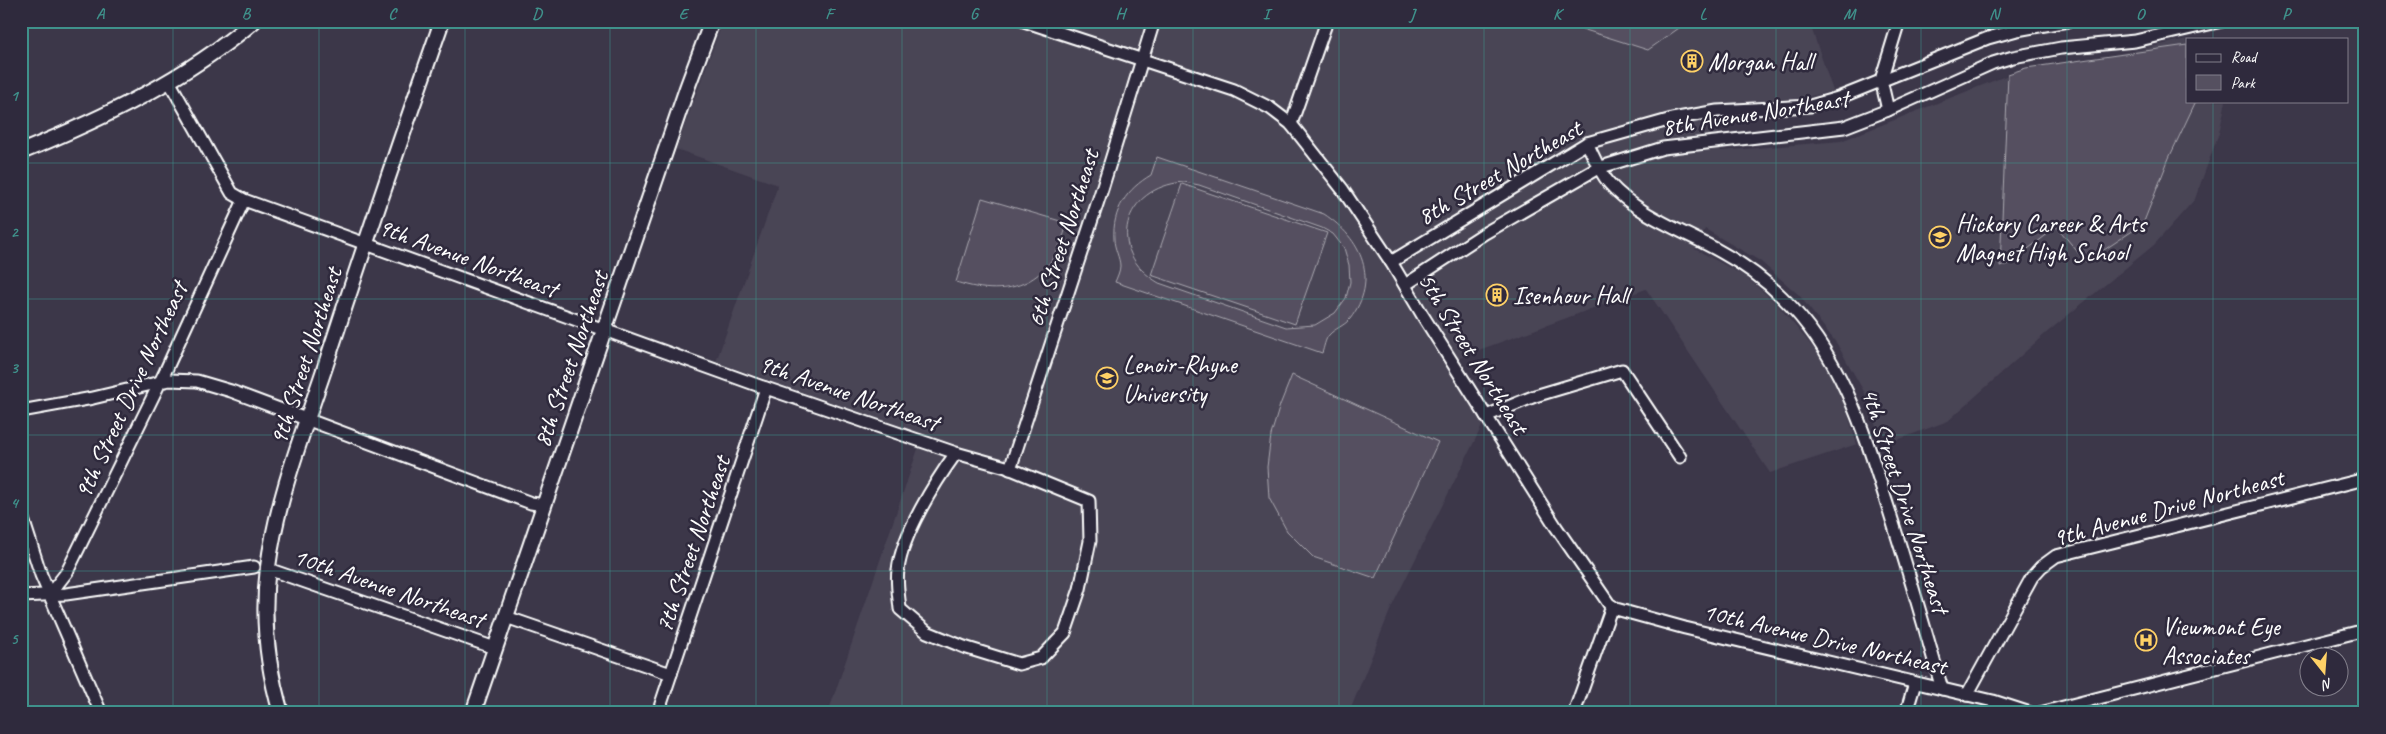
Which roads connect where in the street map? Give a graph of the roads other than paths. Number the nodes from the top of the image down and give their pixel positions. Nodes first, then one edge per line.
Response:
1 (254, 21) edge
2 (442, 21) edge
3 (712, 21) edge
4 (1024, 21) edge
5 (1154, 21) edge
6 (1327, 21) edge
7 (1899, 21) edge
8 (2068, 21) edge
9 (2215, 22) edge
10 (1143, 60) junction
11 (1881, 80) junction
12 (169, 81) junction
13 (1888, 110) junction
14 (1291, 124) junction
15 (1587, 143) junction
16 (21, 152) edge
17 (1598, 168) junction
18 (244, 200) junction
19 (365, 244) junction
20 (1391, 262) junction
21 (1405, 285) junction
22 (604, 331) junction
23 (160, 382) junction
24 (766, 388) junction
25 (21, 411) edge
26 (1486, 416) junction
27 (307, 421) junction
28 (956, 453) junction
29 (1680, 456) dead end
30 (1010, 469) junction
31 (2365, 479) edge
32 (544, 506) junction
33 (21, 513) edge
34 (261, 568) junction
35 (49, 595) junction
36 (21, 596) edge
37 (1612, 606) junction
38 (506, 617) junction
39 (2365, 630) edge
40 (495, 648) junction
41 (671, 674) junction
42 (1915, 683) junction
43 (1942, 689) junction
44 (1967, 695) junction
45 (100, 713) edge
46 (281, 713) edge
47 (473, 713) edge
48 (658, 713) edge
49 (1574, 713) edge
50 (1906, 713) edge
51 (2030, 713) edge
52 (2040, 713) edge

1 - 12 main road
2 - 19 main road, 9th Street Northeast
3 - 22 main road, 8th Street Northeast
4 - 10 street, 5th Street Northeast
5 - 10 street, 6th Street Northeast
6 - 14 street
7 - 11 street
8 - 11 street, 8th Street Northeast
9 - 13 street, 8th Avenue Northeast
10 - 14 street, 5th Street Northeast
10 - 30 street, 6th Street Northeast
11 - 13 street
11 - 15 street, 8th Street Northeast
12 - 16 main road
12 - 18 street, 9th Avenue Northeast
13 - 17 street, 8th Avenue Northeast
14 - 20 street, 5th Street Northeast
15 - 17 street, 4th Street Drive Northeast
15 - 20 street, 8th Street Northeast
17 - 21 street, 8th Avenue Northeast
17 - 43 street, 4th Street Drive Northeast
18 - 19 street, 9th Avenue Northeast
18 - 23 street, 9th Street Drive Northeast
19 - 22 street, 9th Avenue Northeast
19 - 27 main road, 9th Street Northeast
20 - 21 street, 5th Street Northeast
21 - 26 street, 5th Street Northeast
22 - 24 street, 9th Avenue Northeast
22 - 32 main road, 8th Street Northeast
23 - 25 street
23 - 27 street
23 - 35 street, 9th Street Drive Northeast
24 - 28 street, 9th Avenue Northeast
24 - 41 street, 7th Street Northeast
26 - 29 street
26 - 37 street, 5th Street Northeast
27 - 32 street
27 - 34 main road, 9th Street Northeast
28 - 30 street, 9th Avenue Northeast
28 - 30 street, 9th Avenue Northeast
31 - 44 street, 9th Avenue Drive Northeast
32 - 38 main road, 8th Street Northeast
33 - 35 street
34 - 35 street, 10th Avenue Northeast
34 - 40 street, 10th Avenue Northeast
34 - 46 main road, 9th Street Northeast
35 - 36 street, 10th Avenue Northeast
35 - 45 street
37 - 42 street, 10th Avenue Drive Northeast
37 - 49 street
38 - 40 main road, 8th Street Northeast
38 - 41 street, 10th Avenue Northeast
39 - 52 street
40 - 47 main road, 8th Street Northeast
41 - 48 street, 7th Street Northeast
42 - 43 street, 10th Avenue Drive Northeast
42 - 50 street
43 - 44 street, 10th Avenue Drive Northeast
44 - 51 street, 10th Avenue Drive Northeast

